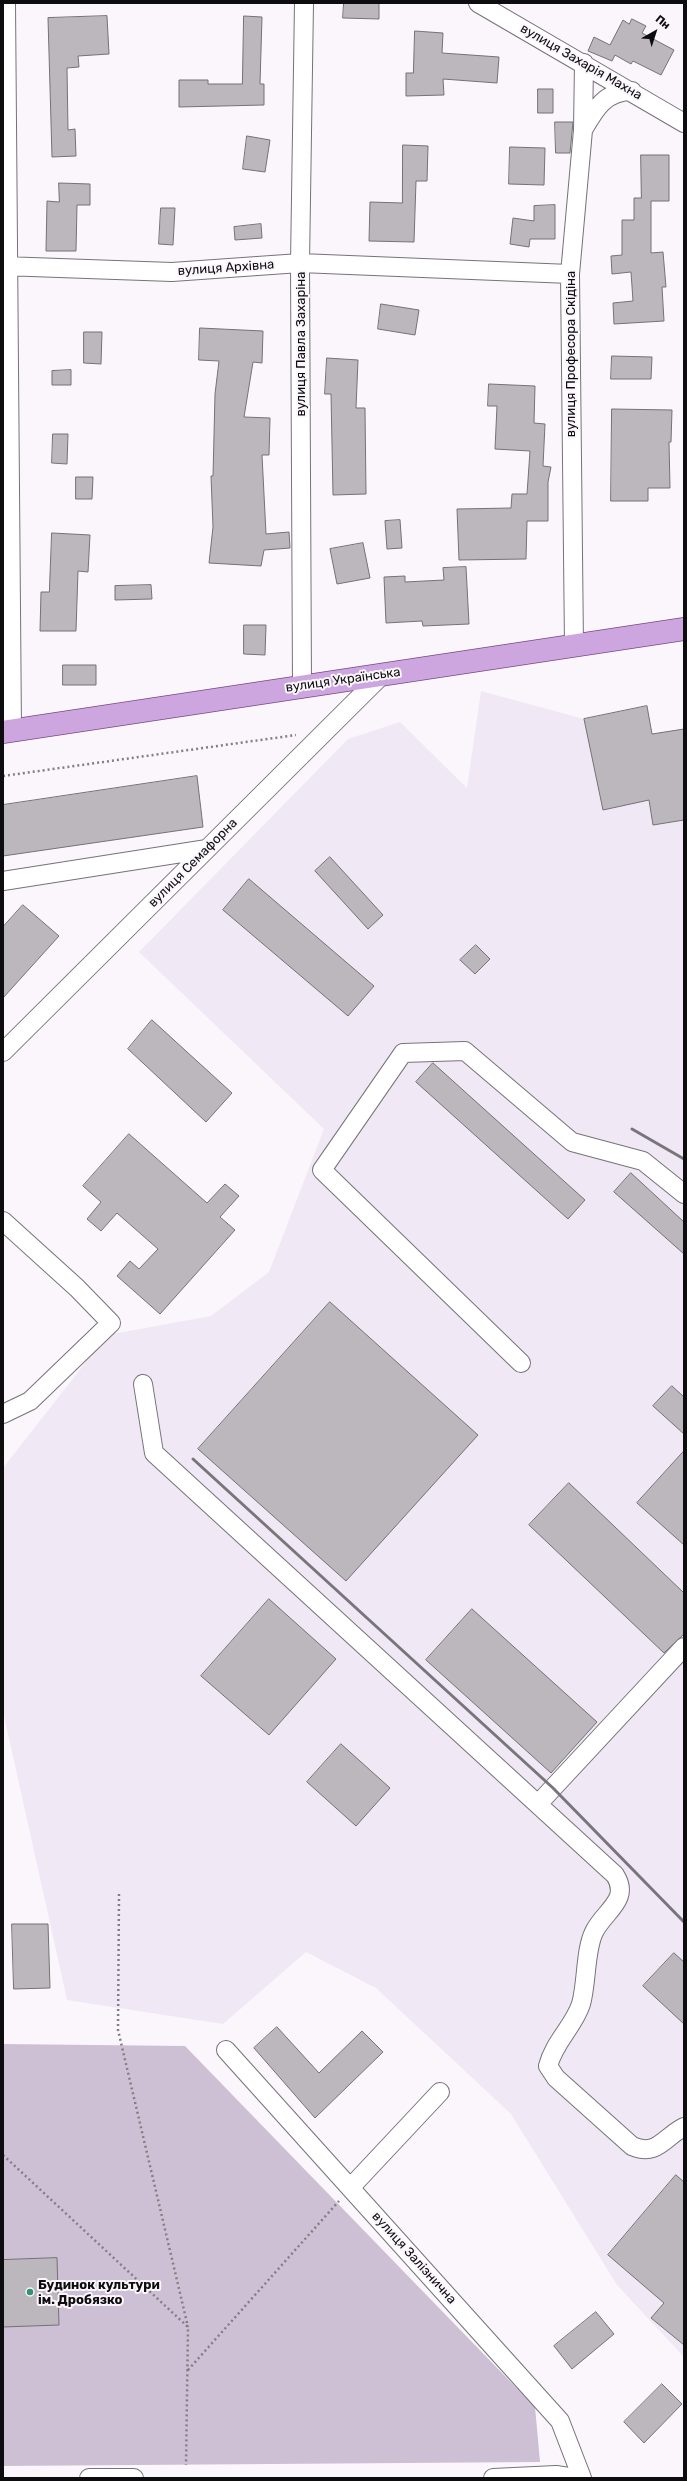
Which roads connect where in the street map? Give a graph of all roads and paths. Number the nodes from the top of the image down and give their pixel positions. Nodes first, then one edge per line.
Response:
1 (6, 3) edge
2 (304, 3) edge
3 (478, 3) edge
4 (584, 63) junction
5 (632, 91) junction
6 (684, 123) edge
7 (583, 130) junction
8 (300, 263) junction
9 (6, 266) edge
10 (570, 274) junction
11 (684, 629) edge
12 (574, 646) junction
13 (382, 675) junction
14 (302, 685) junction
15 (8, 731) edge
16 (326, 731) junction
17 (3, 776) edge
18 (207, 849) junction
19 (3, 881) edge
20 (3, 1052) edge
21 (684, 1194) edge
22 (3, 1221) edge
23 (521, 1363) dead end
24 (143, 1384) dead end
25 (3, 1414) edge
26 (684, 1647) edge
27 (538, 1804) junction
28 (119, 1894) dead end
29 (226, 2050) dead end
30 (440, 2092) dead end
31 (684, 2127) edge
32 (3, 2155) edge
33 (350, 2188) junction
34 (188, 2327) junction
35 (187, 2371) junction
36 (186, 2464) dead end
37 (89, 2478) edge
38 (134, 2478) edge
39 (494, 2478) edge
40 (575, 2478) edge
41 (582, 2478) edge

1 - 9 street
2 - 8 street, вулиця Павла Захаріна
3 - 4 street, вулиця Захарія Махна
4 - 5 street, вулиця Захарія Махна
4 - 7 street, вулиця Професора Скідіна
5 - 6 street, вулиця Захарія Махна
5 - 7 street
7 - 10 street, вулиця Професора Скідіна
8 - 9 street, вулиця Архівна
8 - 10 street, вулиця Архівна
8 - 14 street, вулиця Павла Захаріна
9 - 15 street
10 - 12 street, вулиця Професора Скідіна
11 - 12 main road, вулиця Українська
12 - 13 main road, вулиця Українська
13 - 14 main road, вулиця Українська
13 - 16 street, вулиця Семафорна
14 - 15 main road, вулиця Українська
16 - 17 path
16 - 18 street, вулиця Семафорна
18 - 19 street
18 - 20 street, вулиця Семафорна
21 - 23 street
22 - 25 street
24 - 27 street
26 - 27 street
27 - 31 street
28 - 34 path
29 - 33 street, вулиця Залізнична
30 - 33 street
32 - 34 path
33 - 35 path
33 - 41 street, вулиця Залізнична
34 - 35 path
35 - 36 path
37 - 38 street
39 - 40 street

